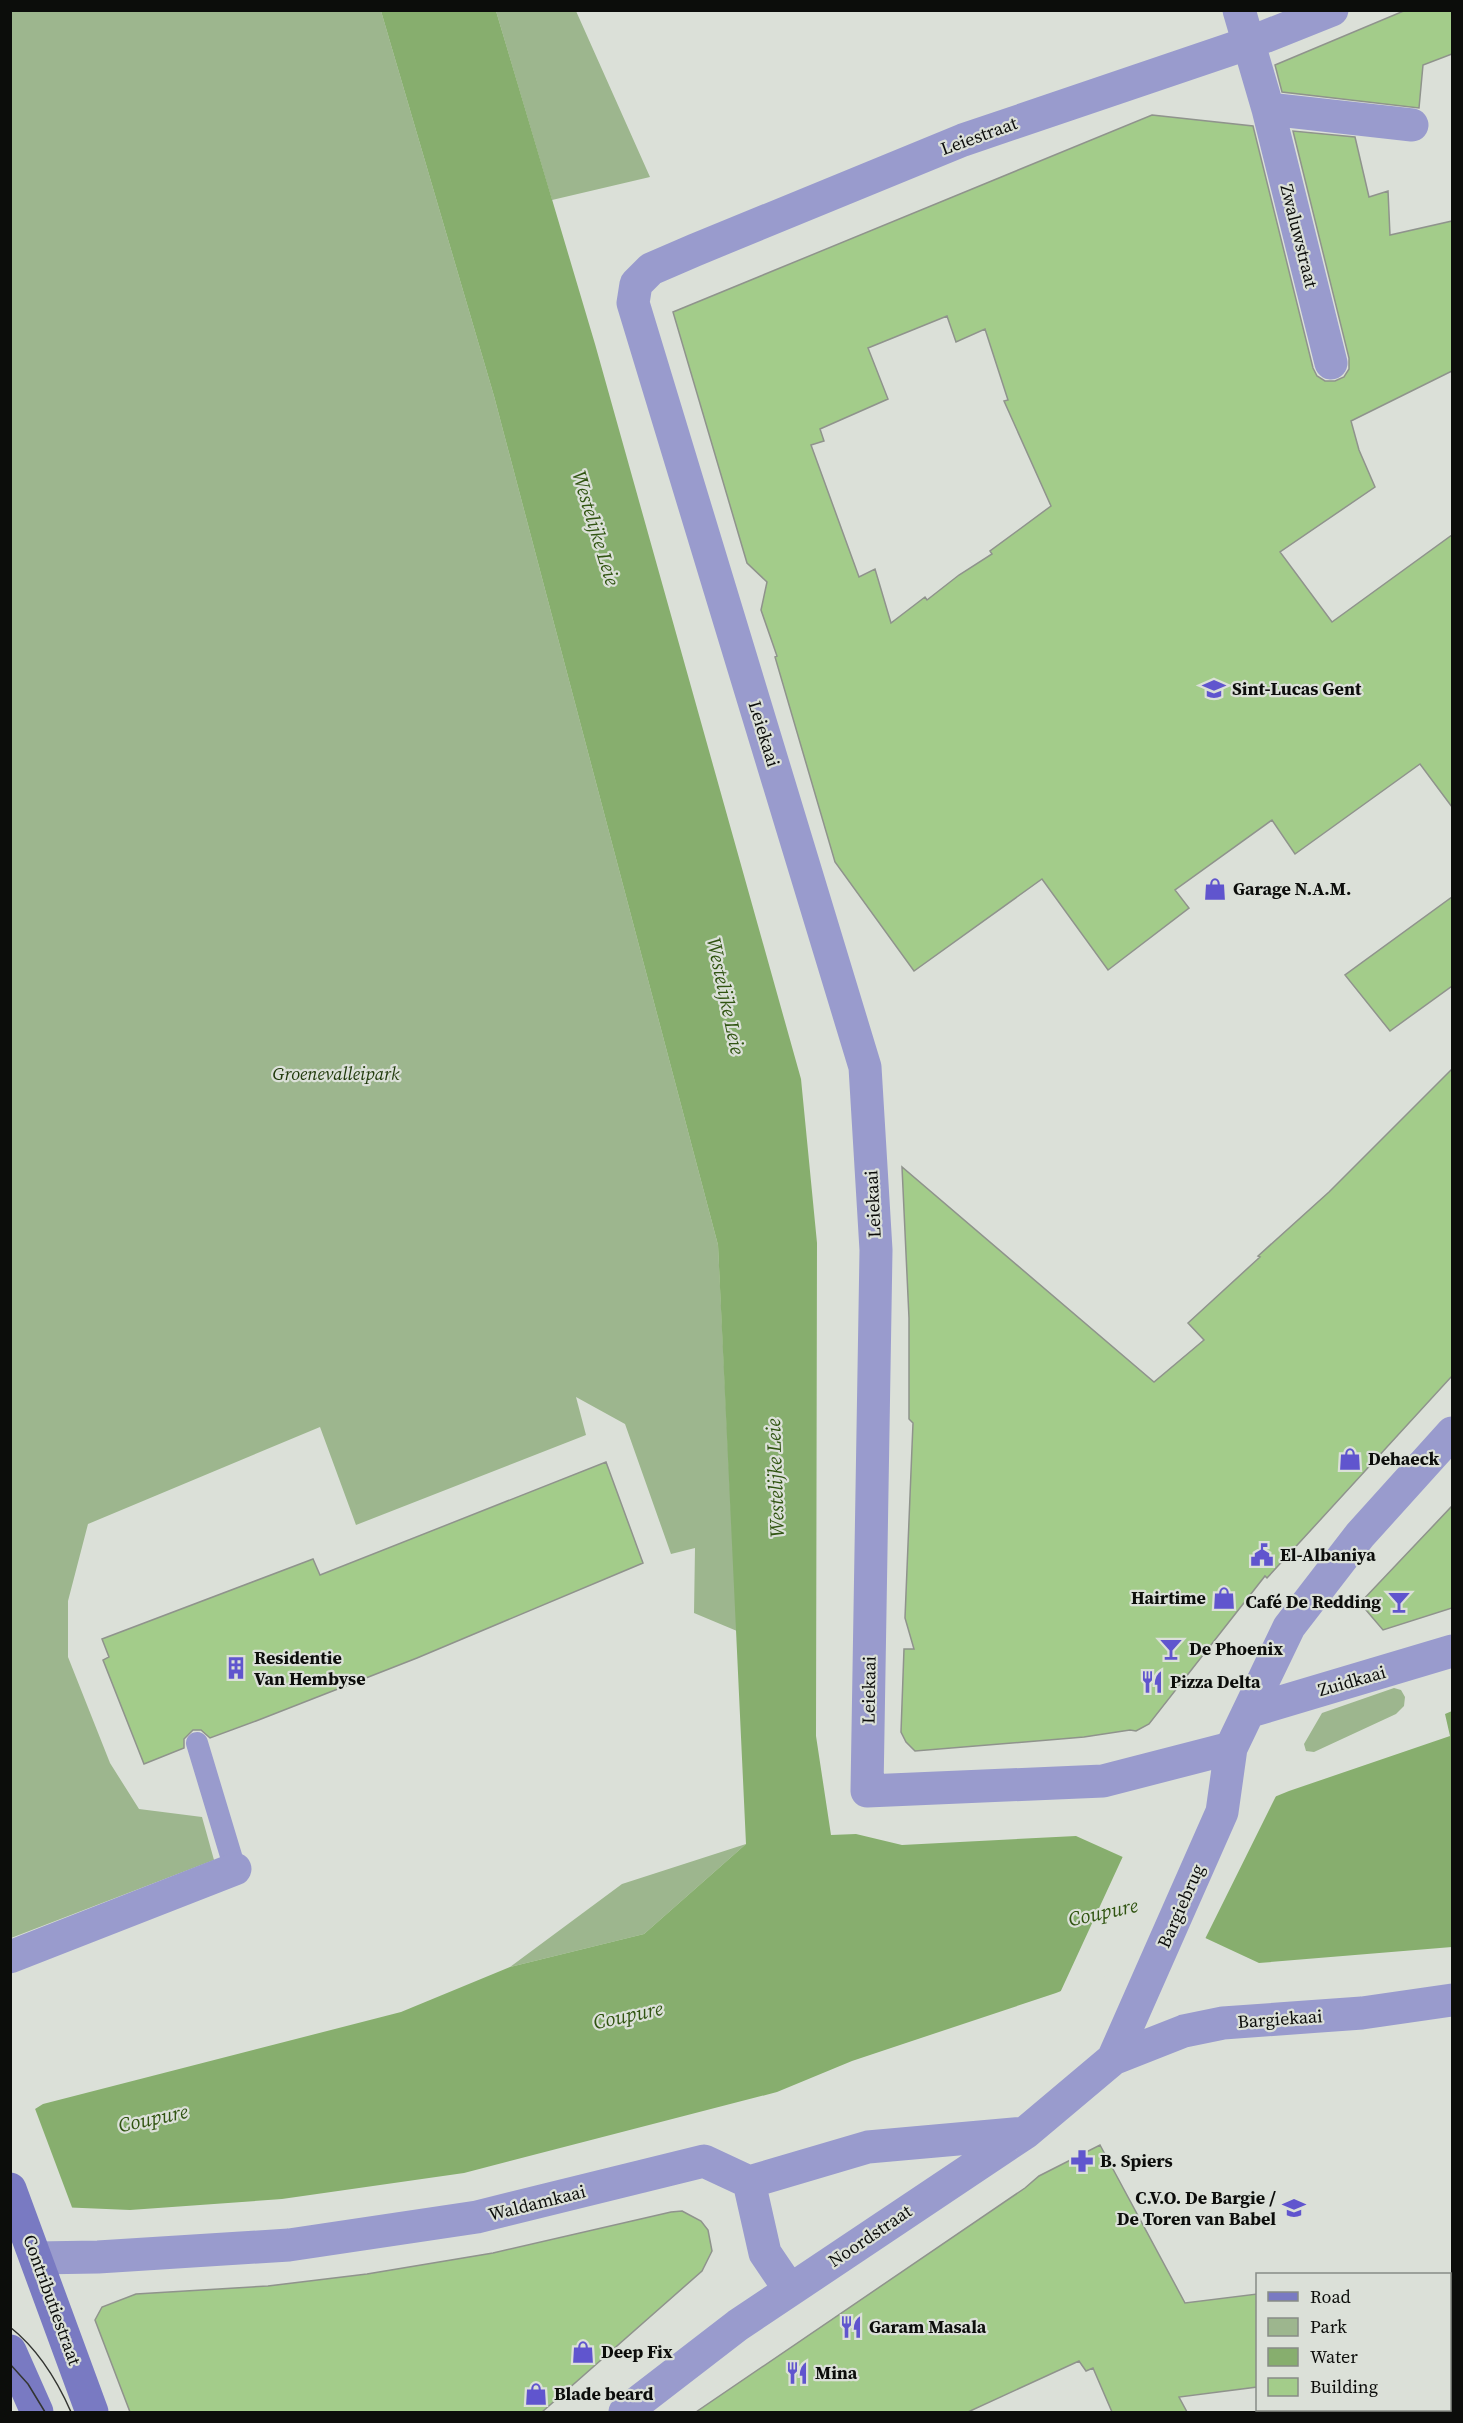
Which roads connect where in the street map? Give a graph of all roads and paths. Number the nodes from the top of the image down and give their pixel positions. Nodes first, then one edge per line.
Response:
1 (1239, 10) edge
2 (1332, 10) edge
3 (1249, 43) junction
4 (1268, 109) junction
5 (1412, 125) dead end
6 (636, 284) joint
7 (1331, 363) dead end
8 (1452, 1433) edge
9 (1452, 1651) edge
10 (1251, 1711) junction
11 (197, 1743) dead end
12 (1231, 1748) junction
13 (235, 1869) joint
14 (10, 1957) edge
15 (1452, 2000) edge
16 (1113, 2059) junction
17 (1025, 2133) junction
18 (749, 2182) junction
19 (16, 2203) edge
20 (36, 2258) junction
21 (790, 2290) junction
22 (10, 2351) edge
23 (37, 2412) edge
24 (92, 2412) edge
25 (625, 2412) edge

1 - 3 street, Zwaluwstraat
2 - 3 street, Leiestraat
3 - 4 street, Zwaluwstraat
3 - 6 street, Leiestraat
4 - 5 street
4 - 7 street, Zwaluwstraat
6 - 12 street, Leiekaai
8 - 10 street
9 - 10 street, Zuidkaai
10 - 12 street
11 - 13 lane
12 - 16 street, Bargiebrug
13 - 14 street
15 - 16 street, Bargiekaai
16 - 17 street, Noordstraat
17 - 18 street
17 - 21 street, Noordstraat
18 - 20 street, Waldamkaai
18 - 21 street
19 - 20 main road, Contributiestraat
20 - 24 main road, Contributiestraat
21 - 25 street, Noordstraat
22 - 23 main road

